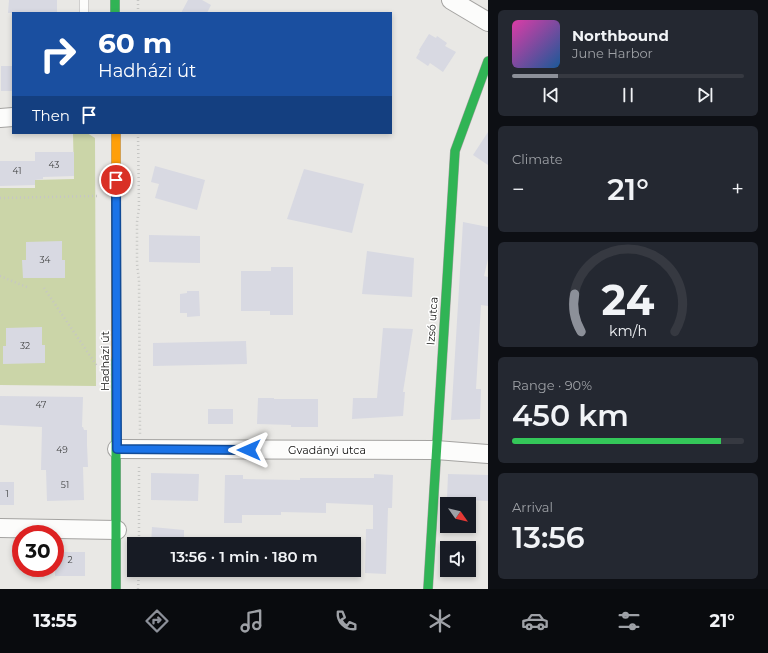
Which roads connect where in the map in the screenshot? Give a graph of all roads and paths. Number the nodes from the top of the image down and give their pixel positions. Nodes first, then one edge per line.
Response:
1 (84, 0) edge
2 (115, 0) edge
3 (138, 0) edge
4 (451, 0) edge
5 (84, 12) edge
6 (115, 12) edge
7 (138, 12) edge
8 (488, 22) edge
9 (488, 61) edge
10 (0, 118) edge
11 (12, 118) edge
12 (116, 134) edge
13 (138, 134) edge
14 (98, 196) dead end
15 (0, 198) edge
16 (0, 276) edge
17 (29, 288) dead end
18 (44, 288) dead end
19 (98, 367) dead end
20 (117, 449) junction
21 (140, 449) junction
22 (436, 450) junction
23 (488, 454) edge
24 (0, 528) edge
25 (117, 530) junction
26 (139, 537) edge
27 (138, 577) edge
28 (116, 589) edge
29 (138, 589) edge
30 (428, 589) edge

1 - 5 lane
2 - 6 street
3 - 7 path
4 - 8 street
9 - 22 street, Izsó utca
10 - 11 street
12 - 20 street, Hadházi út
13 - 21 path
14 - 15 path
16 - 17 path
18 - 19 path
20 - 21 street, Gvadányi utca
20 - 25 street, Hadházi út
21 - 22 street, Gvadányi utca
21 - 26 path
22 - 23 street, Gvadányi utca
22 - 30 street, Izsó utca
24 - 25 street
25 - 28 street, Hadházi út
27 - 29 path

